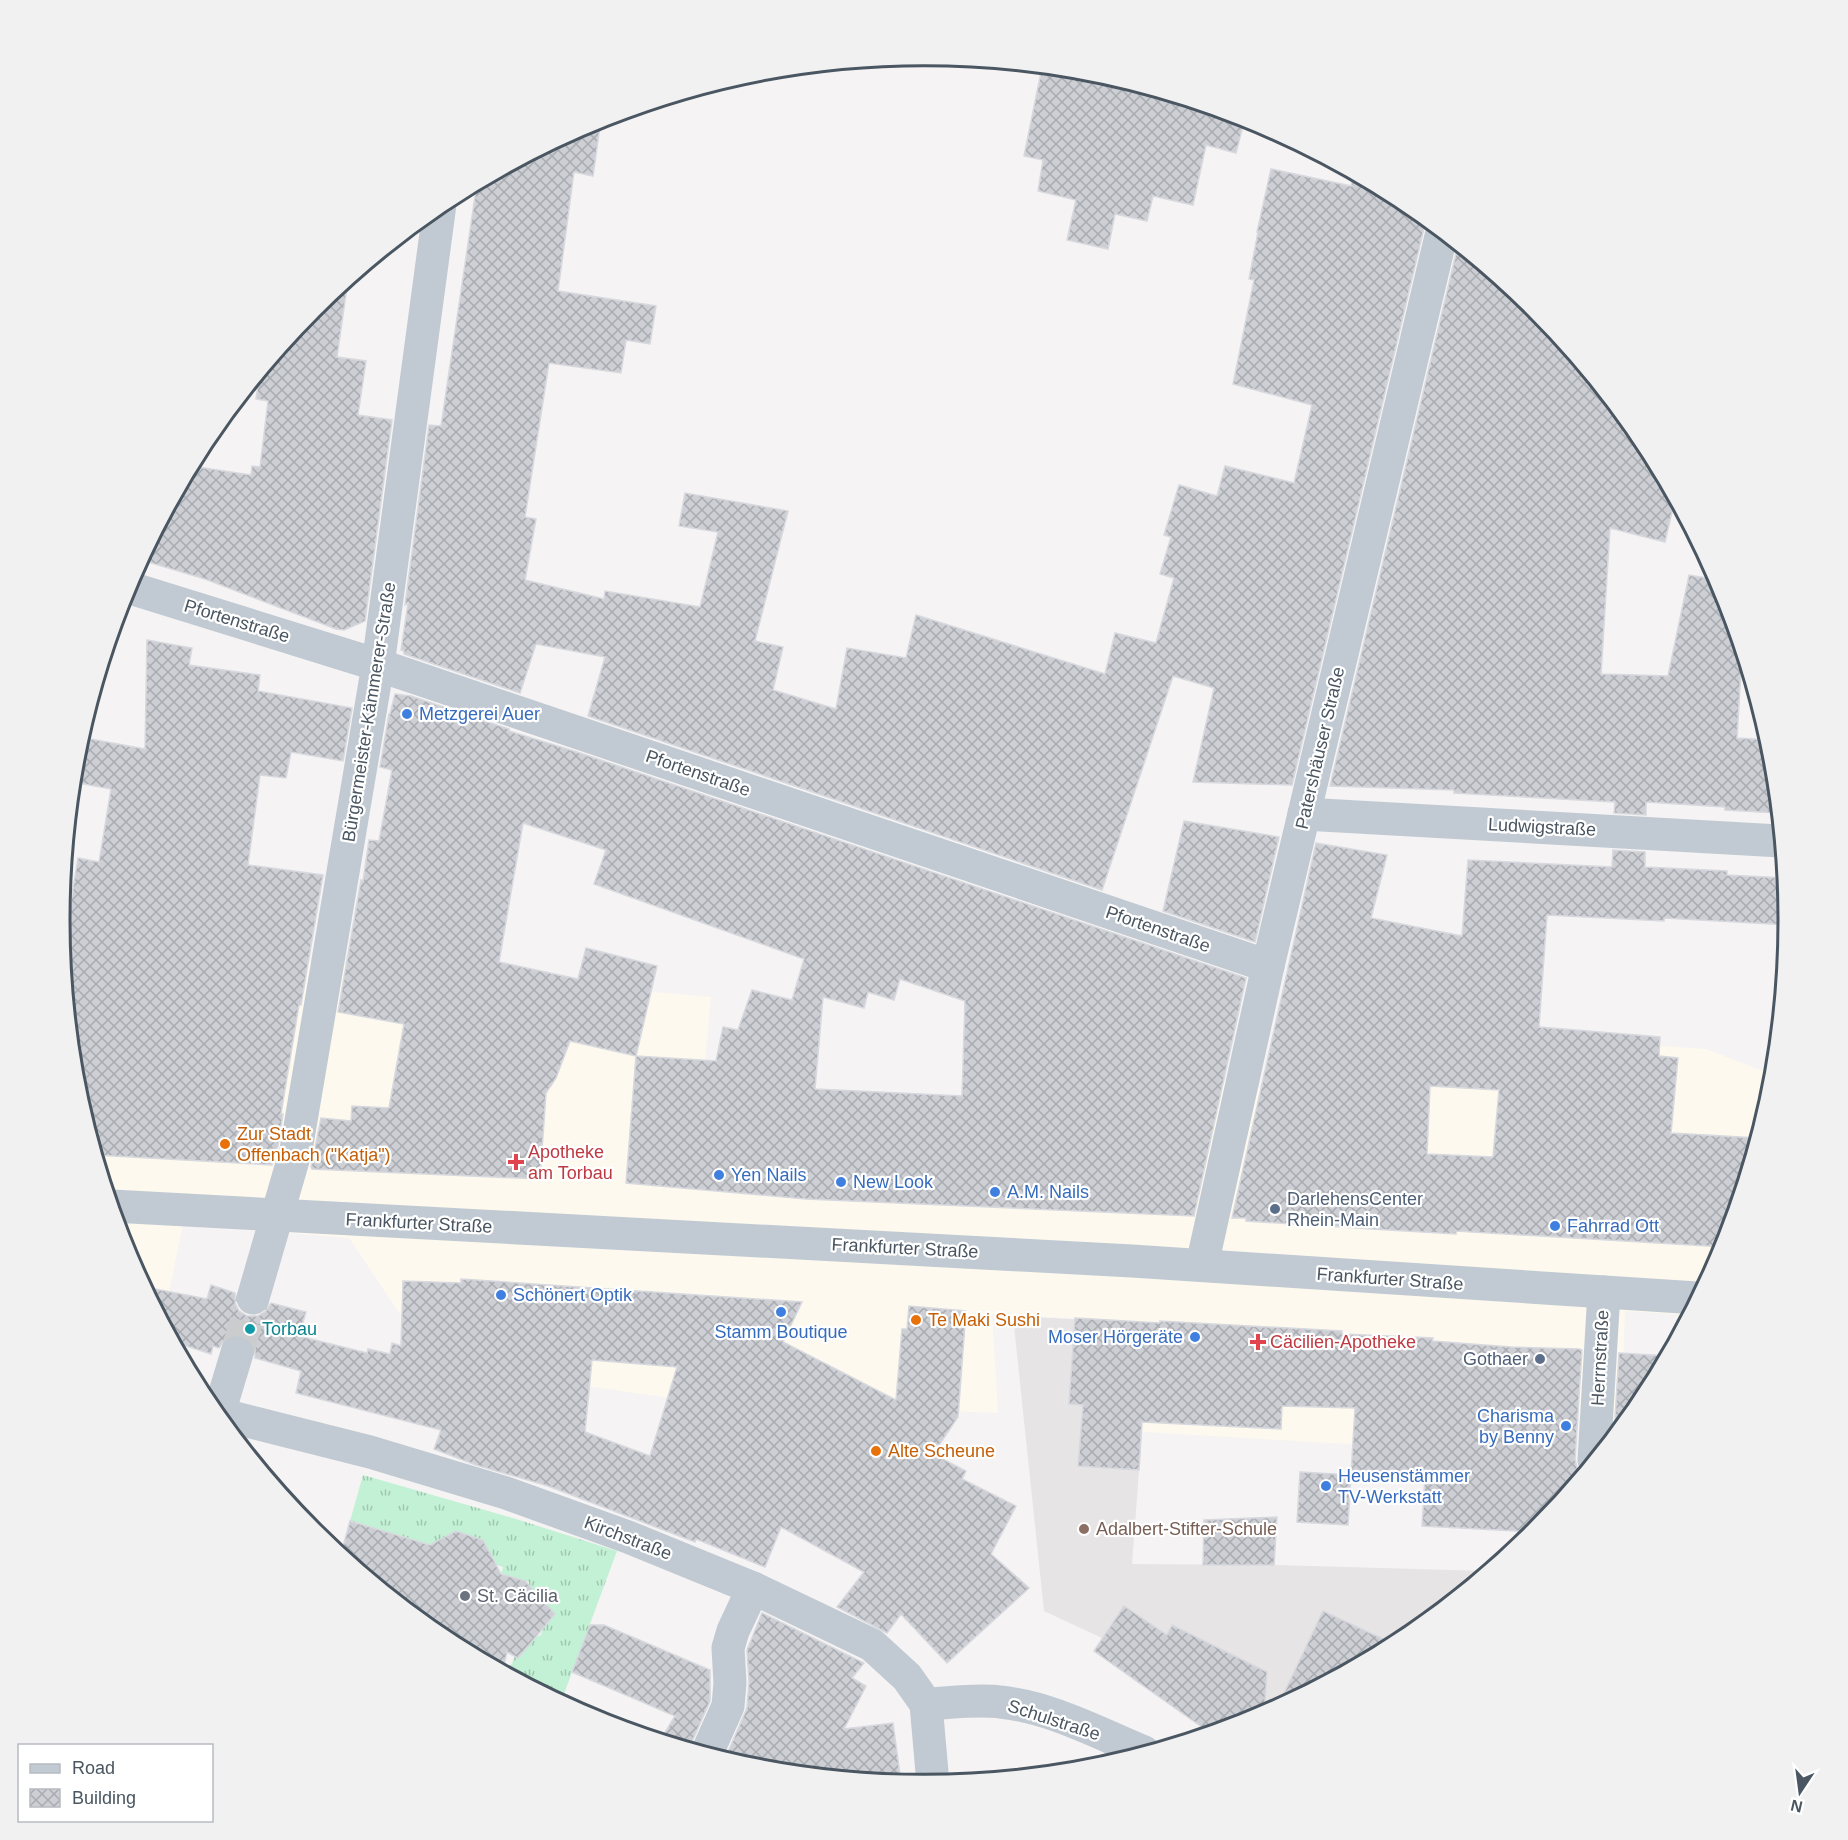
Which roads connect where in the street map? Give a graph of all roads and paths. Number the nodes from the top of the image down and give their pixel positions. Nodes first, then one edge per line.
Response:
1 (439, 218) edge
2 (1440, 239) edge
3 (136, 590) edge
4 (378, 665) junction
5 (1304, 814) junction
6 (1774, 841) edge
7 (1268, 966) junction
8 (119, 1206) edge
9 (278, 1216) junction
10 (1202, 1265) junction
11 (1604, 1292) junction
12 (253, 1298) tunnel mouth
13 (1690, 1298) edge
14 (237, 1353) tunnel mouth
15 (222, 1405) edge
16 (231, 1418) edge
17 (1595, 1449) edge
18 (753, 1588) junction
19 (926, 1704) junction
20 (710, 1747) edge
21 (1134, 1748) edge
22 (932, 1774) edge

1 - 4 street, Bürgermeister-Kämmerer-Straße
2 - 5 street, Patershäuser Straße
3 - 4 street, Pfortenstraße
4 - 7 street, Pfortenstraße
4 - 9 street, Bürgermeister-Kämmerer-Straße
5 - 6 street, Ludwigstraße
5 - 7 street, Patershäuser Straße
7 - 10 street, Patershäuser Straße
8 - 9 street, Frankfurter Straße
9 - 10 street, Frankfurter Straße
9 - 12 street, Bürgermeister-Kämmerer-Straße
10 - 11 street, Frankfurter Straße
11 - 13 street, Frankfurter Straße
11 - 17 street, Herrnstraße
14 - 15 street
16 - 18 street, Kirchstraße
18 - 19 street, Kirchstraße
18 - 20 street
19 - 21 street, Schulstraße
19 - 22 street

